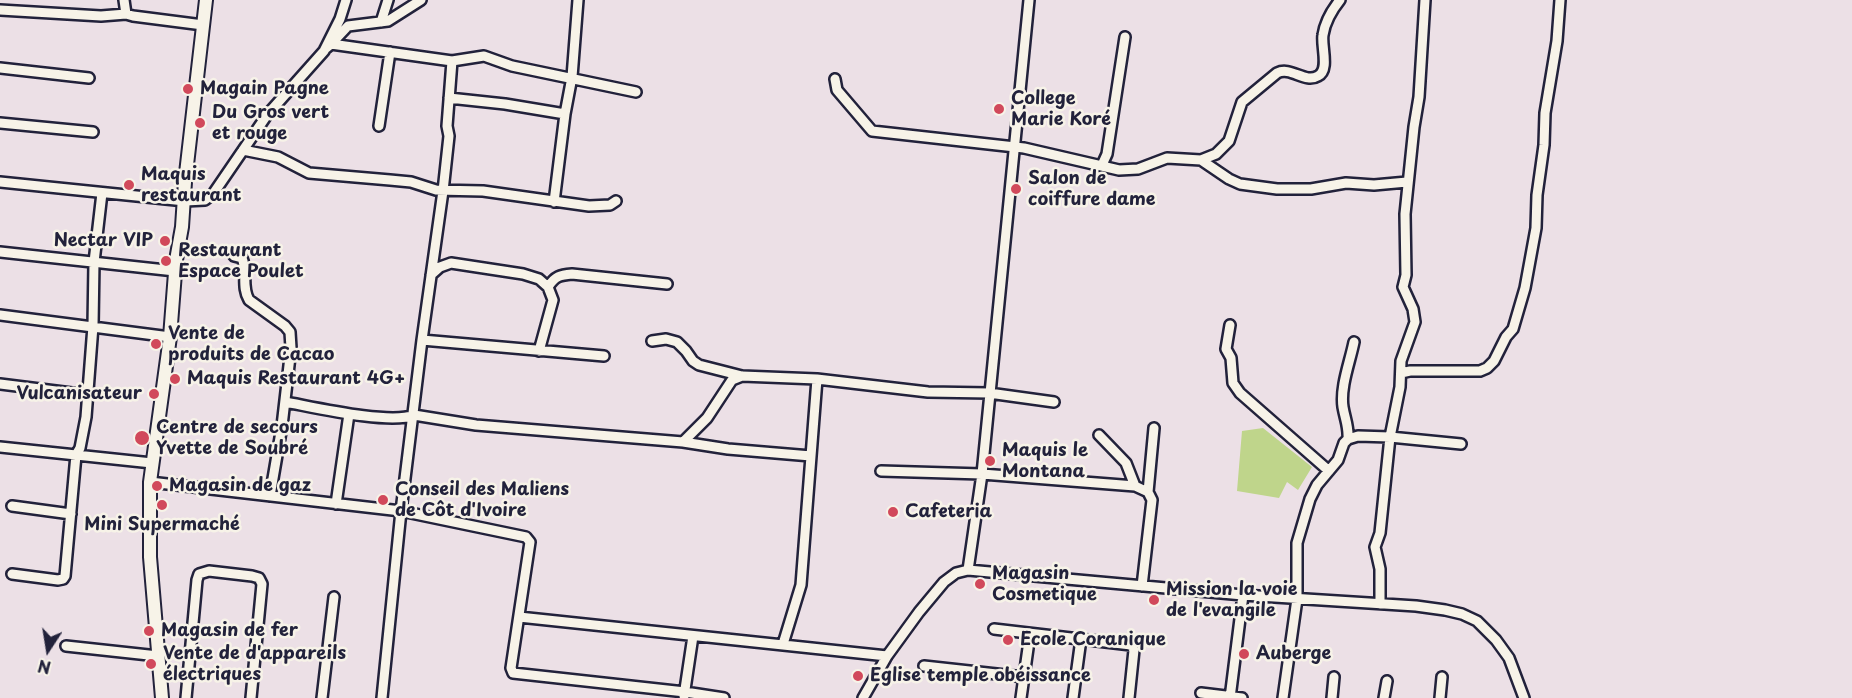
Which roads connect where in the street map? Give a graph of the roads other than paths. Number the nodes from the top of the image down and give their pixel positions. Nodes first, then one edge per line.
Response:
1 (124, 0) edge
2 (206, 0) edge
3 (346, 0) edge
4 (388, 0) edge
5 (421, 0) edge
6 (578, 0) edge
7 (1029, 0) edge
8 (1340, 0) edge
9 (1425, 0) edge
10 (1560, 0) edge
11 (0, 10) edge
12 (126, 14) junction
13 (381, 22) junction
14 (203, 25) junction
15 (1125, 37) dead end
16 (327, 47) junction
17 (390, 52) junction
18 (452, 61) junction
19 (0, 68) edge
20 (572, 77) junction
21 (89, 78) dead end
22 (835, 79) dead end
23 (636, 92) dead end
24 (449, 98) junction
25 (565, 114) junction
26 (0, 123) edge
27 (379, 126) dead end
28 (93, 132) dead end
29 (1014, 147) junction
30 (243, 150) junction
31 (1201, 160) junction
32 (1102, 165) junction
33 (0, 182) edge
34 (1407, 182) junction
35 (443, 191) junction
36 (102, 194) junction
37 (184, 201) junction
38 (616, 201) dead end
39 (554, 202) junction
40 (0, 252) edge
41 (234, 256) dead end
42 (94, 262) junction
43 (175, 271) junction
44 (430, 276) junction
45 (667, 284) dead end
46 (548, 287) junction
47 (0, 315) edge
48 (1230, 325) dead end
49 (93, 326) junction
50 (170, 337) junction
51 (422, 340) junction
52 (652, 341) dead end
53 (1354, 342) dead end
54 (539, 351) junction
55 (604, 356) dead end
56 (1401, 373) junction
57 (742, 376) junction
58 (817, 379) junction
59 (0, 384) edge
60 (989, 393) junction
61 (88, 395) junction
62 (285, 402) junction
63 (1054, 402) dead end
64 (350, 414) junction
65 (414, 416) junction
66 (1154, 428) dead end
67 (1099, 435) dead end
68 (1390, 437) junction
69 (1348, 439) junction
70 (683, 442) junction
71 (1461, 444) dead end
72 (0, 447) edge
73 (76, 455) junction
74 (811, 456) junction
75 (152, 463) junction
76 (881, 471) dead end
77 (1329, 471) junction
78 (982, 474) junction
79 (150, 482) junction
80 (1135, 486) junction
81 (1148, 492) junction
82 (270, 496) junction
83 (336, 504) junction
84 (12, 506) dead end
85 (401, 511) junction
86 (71, 514) junction
87 (968, 570) junction
88 (12, 574) dead end
89 (1142, 586) junction
90 (1243, 595) junction
91 (334, 597) dead end
92 (1297, 599) junction
93 (1380, 604) junction
94 (519, 617) junction
95 (994, 629) dead end
96 (1030, 634) junction
97 (693, 636) junction
98 (1081, 639) junction
99 (783, 644) junction
100 (66, 646) dead end
101 (158, 656) junction
102 (887, 656) junction
103 (924, 666) dead end
104 (1024, 677) junction
105 (1334, 677) dead end
106 (1442, 677) dead end
107 (1387, 681) dead end
108 (1201, 693) dead end
109 (684, 695) edge
110 (1231, 697) edge
111 (162, 698) edge
112 (186, 698) edge
113 (251, 698) edge
114 (322, 698) edge
115 (382, 698) edge
116 (724, 698) edge
117 (863, 698) edge
118 (1021, 698) edge
119 (1073, 698) edge
120 (1129, 698) edge
121 (1242, 698) edge
122 (1283, 698) edge
123 (1332, 698) edge
124 (1384, 698) edge
125 (1440, 698) edge
126 (1524, 698) edge

1 - 12 street
2 - 14 main road
3 - 16 street
4 - 13 street
5 - 13 street
6 - 20 street
7 - 29 street
8 - 31 street
9 - 34 street
10 - 56 street
11 - 12 street
12 - 14 street
13 - 16 street
14 - 37 main road
15 - 32 street
16 - 17 street
16 - 30 street
17 - 18 street
17 - 27 street
18 - 20 street
18 - 24 street
19 - 21 street
20 - 23 street
20 - 25 street
22 - 29 street
24 - 25 street
24 - 35 street
25 - 39 street
26 - 28 street
29 - 32 street
29 - 60 street
30 - 35 street
30 - 37 street
31 - 32 street
31 - 34 street
33 - 36 street
34 - 56 street
35 - 39 street
35 - 44 street
36 - 37 street
36 - 42 street
37 - 43 main road
38 - 39 street
40 - 42 street
41 - 62 street
42 - 43 street
42 - 49 street
43 - 50 main road
44 - 46 street
44 - 51 street
45 - 46 street
46 - 54 street
47 - 49 street
48 - 77 street
49 - 50 street
49 - 61 street
50 - 75 main road
51 - 54 street
51 - 65 street
52 - 57 street
53 - 69 street
54 - 55 street
56 - 68 street
57 - 58 street
57 - 70 street
58 - 60 street
58 - 74 street
59 - 61 street
60 - 63 street
60 - 78 street
61 - 73 street
62 - 64 street
62 - 82 street
64 - 65 street
64 - 83 street
65 - 70 street
65 - 85 street
66 - 81 street
67 - 80 street
68 - 69 street
68 - 71 street
68 - 93 street
69 - 77 street
70 - 74 street
72 - 73 street
73 - 75 street
73 - 86 street
74 - 99 street
75 - 79 main road
76 - 78 street
77 - 92 street
78 - 80 street
78 - 87 street
79 - 82 street
79 - 101 main road
80 - 81 street
81 - 89 street
82 - 83 street
83 - 85 street
84 - 86 street
85 - 94 street
85 - 115 street
86 - 88 street
87 - 89 street
87 - 102 street
89 - 90 street
90 - 92 street
90 - 110 street
91 - 114 street
92 - 93 street
92 - 122 street
93 - 126 street
94 - 97 street
94 - 109 street
95 - 96 street
96 - 98 street
96 - 104 street
97 - 99 street
97 - 109 street
98 - 119 street
98 - 120 street
99 - 102 street
100 - 101 street
101 - 111 main road
102 - 117 street
103 - 104 street
104 - 118 street
105 - 123 street
106 - 125 street
107 - 124 street
108 - 110 street
109 - 116 street
110 - 121 street
112 - 113 street

